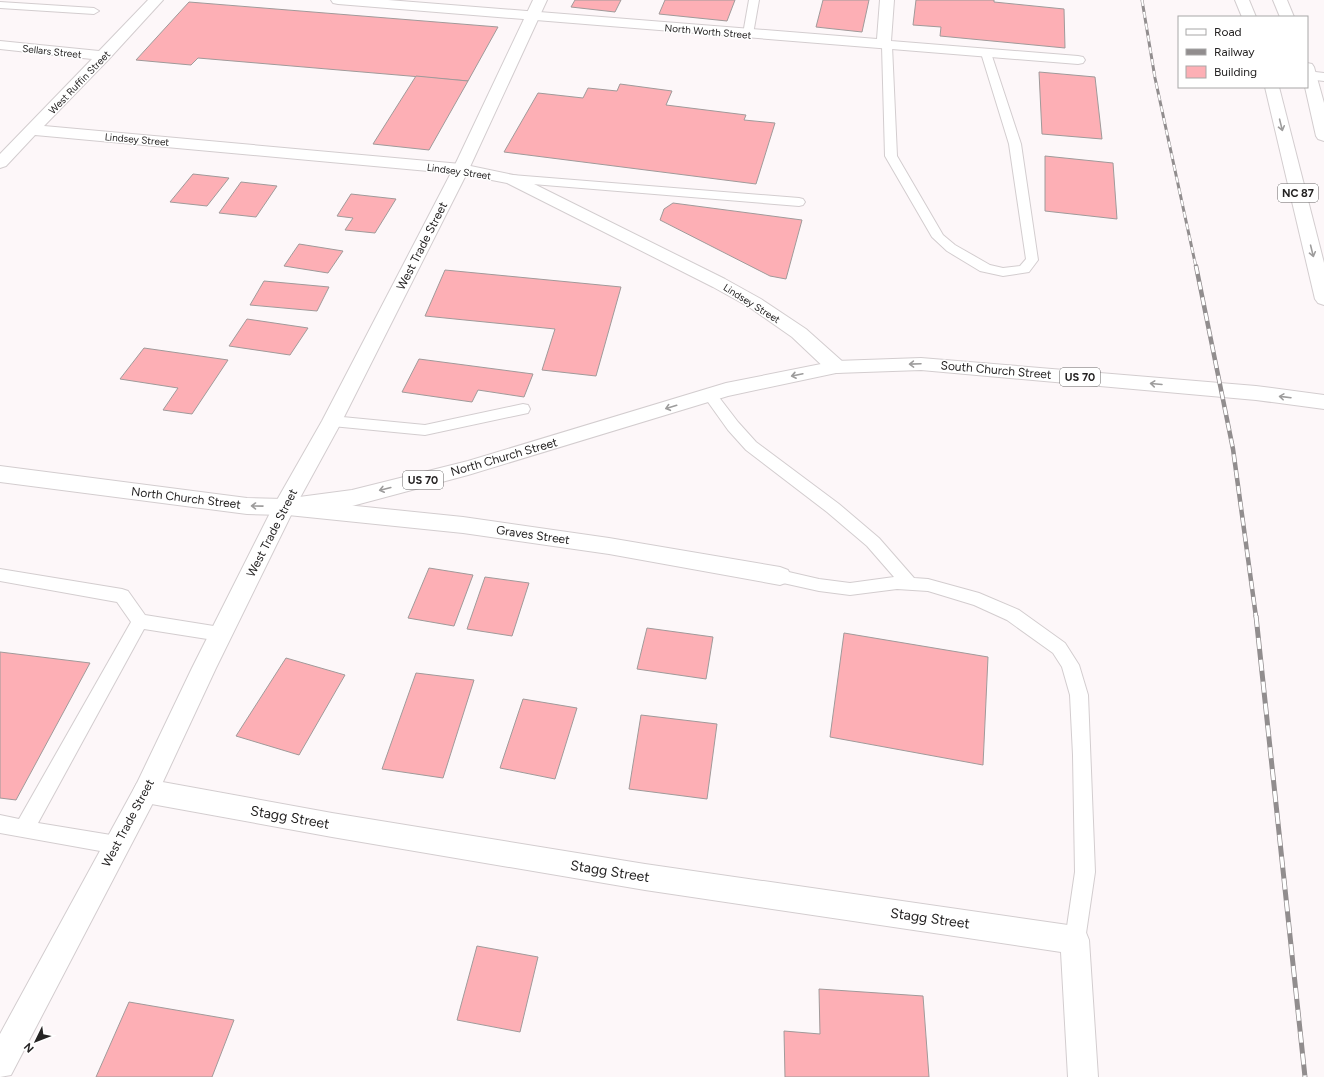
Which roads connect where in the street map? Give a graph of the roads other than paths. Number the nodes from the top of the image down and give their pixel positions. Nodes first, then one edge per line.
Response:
1 (156, 0) edge
2 (338, 0) edge
3 (754, 0) edge
4 (887, 0) edge
5 (1242, 0) edge
6 (1280, 0) edge
7 (0, 4) edge
8 (536, 8) edge
9 (94, 11) dead end
10 (1248, 16) edge
11 (1287, 16) edge
12 (748, 34) junction
13 (0, 46) edge
14 (885, 46) junction
15 (986, 53) junction
16 (104, 56) junction
17 (1078, 60) dead end
18 (1312, 73) edge
19 (1272, 88) edge
20 (32, 130) junction
21 (1324, 136) edge
22 (0, 163) edge
23 (461, 169) junction
24 (512, 178) junction
25 (799, 202) dead end
26 (1324, 299) edge
27 (836, 367) junction
28 (710, 395) junction
29 (1324, 402) edge
30 (523, 409) dead end
31 (332, 421) junction
32 (0, 474) edge
33 (284, 507) junction
34 (0, 575) edge
35 (780, 576) joint
36 (910, 584) junction
37 (140, 621) junction
38 (220, 634) junction
39 (146, 791) junction
40 (0, 824) edge
41 (24, 829) junction
42 (116, 845) junction
43 (1075, 940) junction
44 (0, 1064) edge
45 (1084, 1077) edge

1 - 16 main road, West Ruffin Street
2 - 8 main road, North Worth Street
3 - 12 lane
4 - 14 main road
5 - 10 main road
6 - 11 main road
7 - 9 lane
8 - 12 main road, North Worth Street
8 - 23 main road, West Trade Street
12 - 14 main road, North Worth Street
13 - 16 main road, Sellars Street
14 - 15 main road, North Worth Street
14 - 15 lane
15 - 17 main road, North Worth Street
16 - 20 main road, West Ruffin Street
18 - 21 main road
19 -> 26 main road, NC 87
20 - 22 main road, West Ruffin Street
20 - 23 main road, Lindsey Street
23 - 24 main road, Lindsey Street
23 - 31 main road, West Trade Street
24 - 25 lane
24 - 27 main road, Lindsey Street
27 -> 28 main road, North Church Street / US 70
29 -> 27 main road, South Church Street / US 70
28 -> 33 main road, North Church Street / US 70
28 - 36 lane
30 - 31 lane
31 - 33 main road, West Trade Street
33 -> 32 main road, North Church Street / US 70
33 - 35 main road, Graves Street
33 - 38 main road, West Trade Street
34 - 37 lane
35 - 36 lane
36 - 43 lane
37 - 38 lane
37 - 41 lane
38 - 39 main road, West Trade Street
39 - 42 main road, West Trade Street
39 - 43 main road, Stagg Street
40 - 41 lane
41 - 42 lane
42 - 44 main road, West Trade Street
43 - 45 main road

